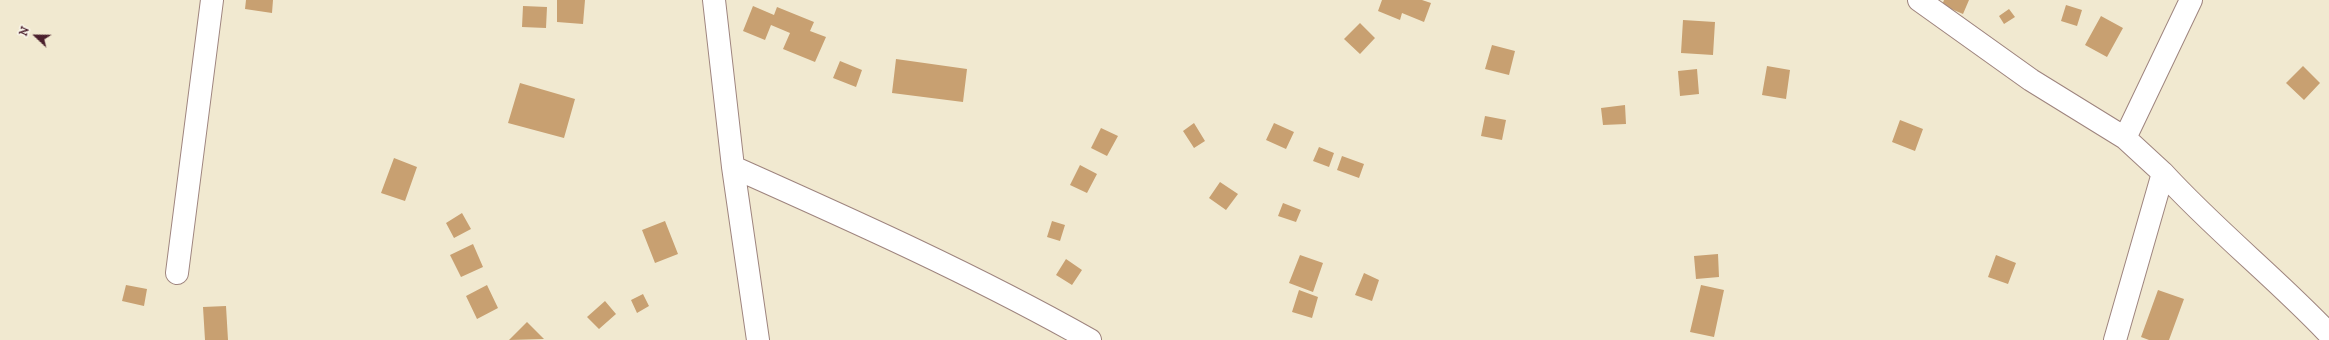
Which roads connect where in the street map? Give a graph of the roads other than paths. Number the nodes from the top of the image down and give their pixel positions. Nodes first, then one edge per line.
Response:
1 (212, 0) edge
2 (714, 0) edge
3 (1919, 0) edge
4 (2191, 0) edge
5 (2125, 138) junction
6 (733, 167) junction
7 (2163, 173) junction
8 (177, 273) dead end
9 (2329, 334) edge
10 (758, 340) edge
11 (1090, 340) edge
12 (2115, 340) edge

1 - 8 street
2 - 6 street
3 - 5 street
4 - 5 street
5 - 7 street
6 - 10 street
6 - 11 street
7 - 9 street
7 - 12 street

